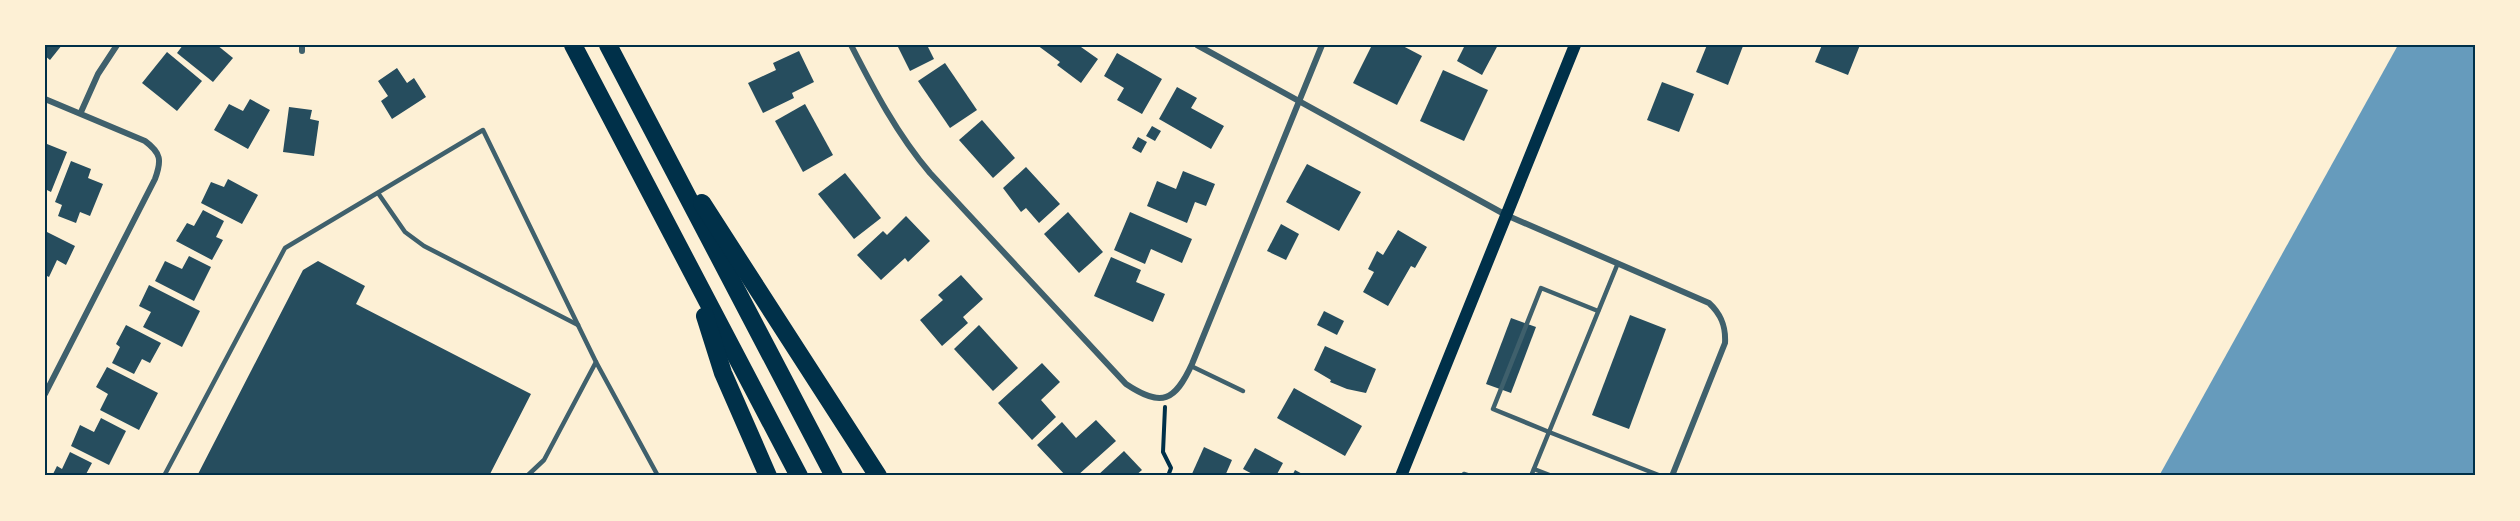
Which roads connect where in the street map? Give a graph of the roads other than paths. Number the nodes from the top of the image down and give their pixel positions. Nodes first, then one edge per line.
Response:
1 (117, 45) edge
2 (573, 45) edge
3 (608, 45) edge
4 (851, 45) edge
5 (1197, 45) edge
6 (1322, 45) edge
7 (1575, 45) edge
8 (45, 99) edge
9 (1299, 102) junction
10 (639, 105) junction
11 (81, 112) junction
12 (378, 193) junction
13 (1506, 216) junction
14 (1618, 262) junction
15 (690, 269) junction
16 (1598, 311) junction
17 (578, 325) junction
18 (596, 362) junction
19 (1191, 366) junction
20 (1243, 391) dead end
21 (45, 394) edge
22 (1549, 432) junction
23 (1534, 469) junction
24 (164, 476) edge
25 (527, 476) edge
26 (658, 476) edge
27 (768, 476) edge
28 (799, 476) edge
29 (834, 476) edge
30 (878, 476) edge
31 (1401, 476) edge
32 (1463, 476) edge
33 (1470, 476) edge
34 (1531, 476) edge
35 (1552, 476) edge
36 (1662, 476) edge
37 (1672, 476) edge

1 - 11 street
2 - 15 highway
3 - 10 highway
4 - 19 street
5 - 9 street
6 - 9 street
7 - 13 main road
8 - 11 street
9 - 13 street
9 - 19 street
10 - 29 highway
10 - 30 highway
11 - 21 street
12 - 17 lane
12 - 17 lane
12 - 24 lane
13 - 14 street
13 - 31 main road
14 - 16 lane
14 - 37 street
15 - 27 highway
15 - 28 highway
16 - 22 lane
16 - 22 lane
17 - 18 lane
18 - 25 lane
18 - 26 lane
19 - 20 lane
22 - 23 lane
22 - 36 lane
23 - 34 lane
23 - 35 lane
32 - 33 lane

